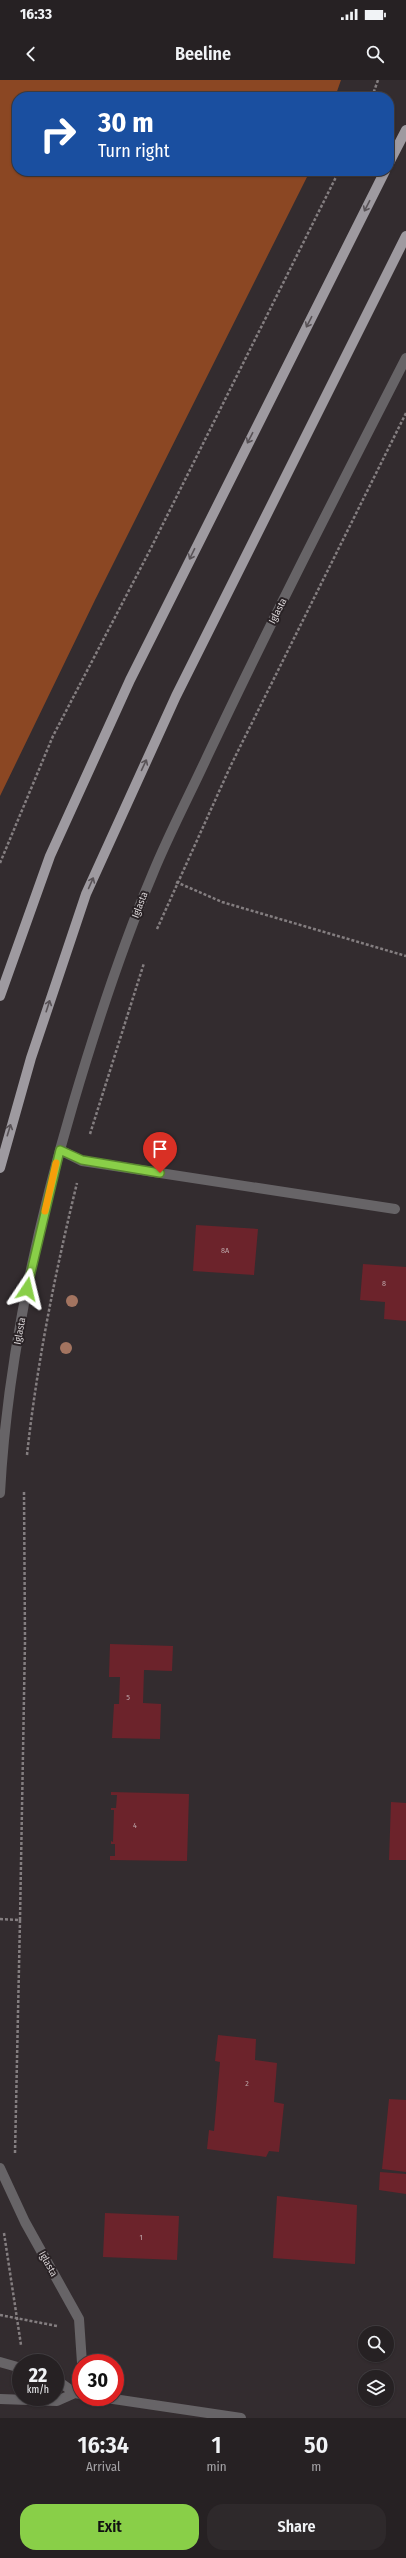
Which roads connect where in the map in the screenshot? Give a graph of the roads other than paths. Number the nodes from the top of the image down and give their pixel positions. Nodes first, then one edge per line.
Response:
1 (406, 130) edge
2 (394, 153) edge
3 (382, 176) edge
4 (406, 236) edge
5 (406, 358) edge
6 (0, 996) edge
7 (60, 1150) junction
8 (0, 1168) edge
9 (395, 1209) dead end
10 (0, 1493) edge
11 (0, 2168) edge
12 (81, 2354) edge
13 (0, 2362) edge
14 (12, 2365) edge
15 (72, 2395) edge
16 (0, 2399) edge
17 (124, 2401) edge
18 (241, 2418) edge

1 - 2 main road
3 -> 6 main road
8 -> 4 main road
5 - 7 street, Iglasta
7 - 9 street
7 - 10 street, Iglasta
11 - 12 street, Iglasta
13 - 14 street
15 - 16 street
17 - 18 street

